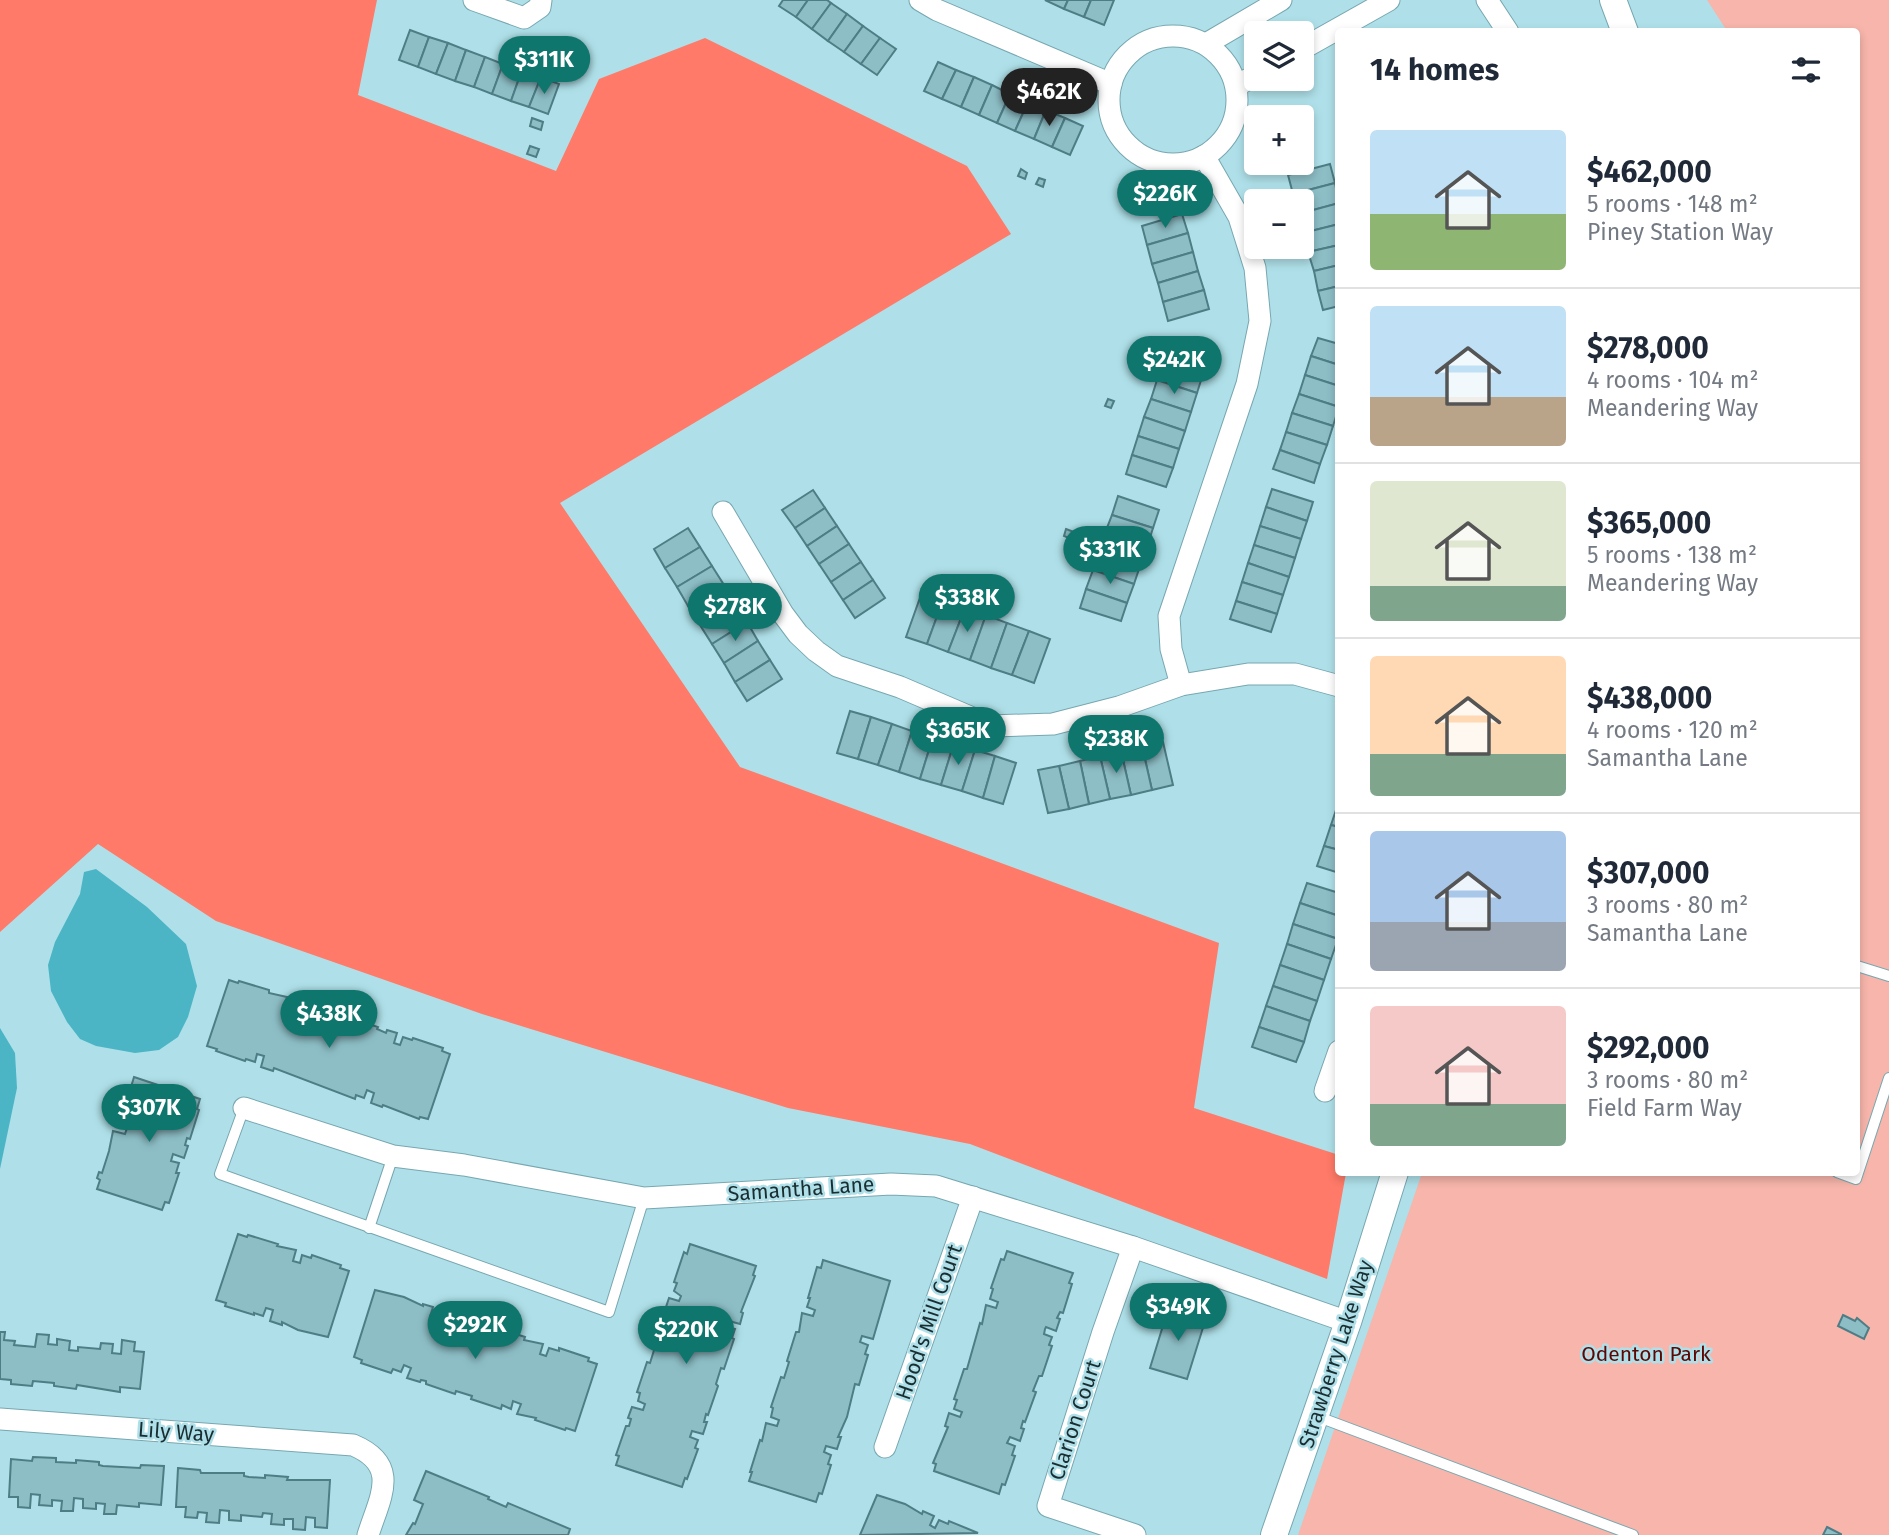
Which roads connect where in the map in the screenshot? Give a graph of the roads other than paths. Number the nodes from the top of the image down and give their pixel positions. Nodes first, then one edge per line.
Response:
1 (474, 0) edge
2 (541, 0) edge
3 (920, 0) edge
4 (1280, 0) edge
5 (1389, 0) edge
6 (1487, 0) edge
7 (1613, 0) edge
8 (1339, 28) edge
9 (1504, 28) edge
10 (1624, 28) edge
11 (1335, 30) edge
12 (1314, 42) edge
13 (1206, 44) junction
14 (1244, 82) edge
15 (1111, 84) junction
16 (1236, 86) junction
17 (1204, 156) junction
18 (723, 512) dead end
19 (1335, 684) edge
20 (1181, 685) junction
21 (1860, 967) edge
22 (1889, 976) edge
23 (1335, 1062) edge
24 (1889, 1078) edge
25 (1325, 1091) dead end
26 (244, 1108) joint
27 (393, 1156) junction
28 (1860, 1167) edge
29 (1394, 1176) edge
30 (973, 1197) junction
31 (644, 1198) junction
32 (369, 1228) junction
33 (1133, 1247) junction
34 (1348, 1322) junction
35 (1316, 1416) junction
36 (0, 1419) edge
37 (885, 1447) dead end
38 (368, 1535) edge
39 (1135, 1535) edge
40 (1274, 1535) edge
41 (1633, 1535) edge

1 - 2 street
3 - 15 street
4 - 13 street
5 - 8 street
6 - 9 street
7 - 10 street
11 - 12 street
13 - 15 street
13 - 16 street
14 - 16 street
15 - 17 street
16 - 17 street
17 - 20 street
18 - 20 street
19 - 20 street
21 - 22 lane
23 - 25 street
24 - 28 lane
26 - 27 street, Samantha Lane
26 - 32 lane
27 - 31 street, Samantha Lane
27 - 32 lane
29 - 34 street, Strawberry Lake Way
30 - 31 street, Samantha Lane
30 - 33 street, Samantha Lane
30 - 37 street, Hood's Mill Court
31 - 32 lane
33 - 34 street, Samantha Lane
33 - 39 street, Clarion Court
34 - 35 street, Strawberry Lake Way
35 - 40 street, Strawberry Lake Way
35 - 41 lane
36 - 38 street, Lily Way

